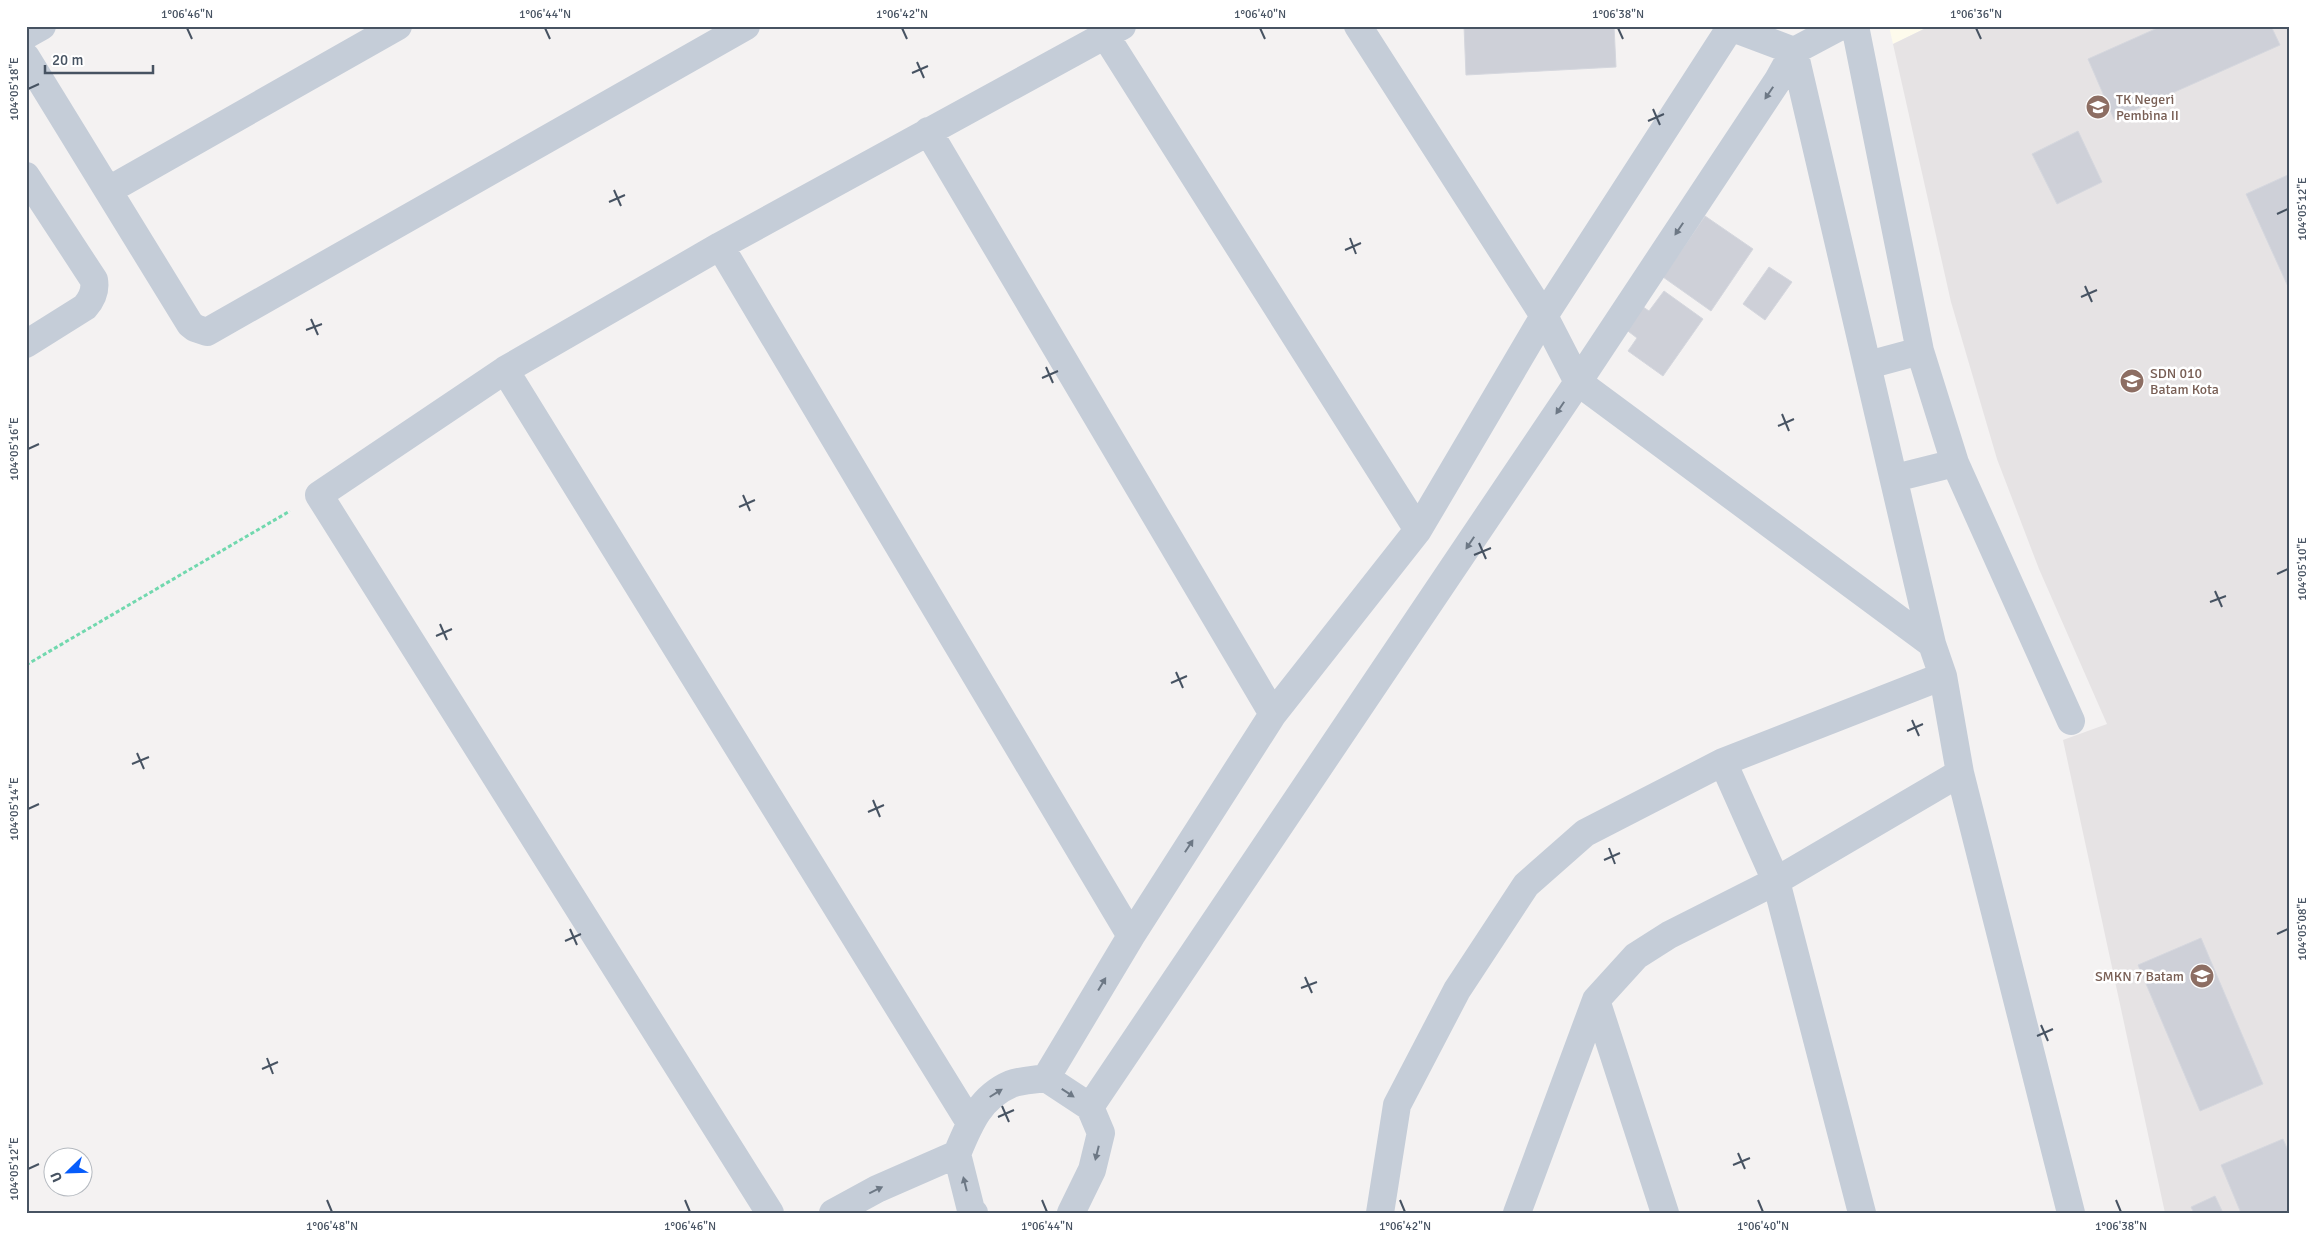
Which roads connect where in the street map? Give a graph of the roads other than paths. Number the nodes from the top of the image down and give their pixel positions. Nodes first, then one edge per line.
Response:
1 (42, 26) edge
2 (398, 26) edge
3 (1358, 26) edge
4 (1841, 26) edge
5 (1855, 26) edge
6 (743, 27) edge
7 (1729, 27) edge
8 (1113, 31) edge
9 (26, 35) edge
10 (1794, 51) junction
11 (26, 57) edge
12 (928, 131) junction
13 (26, 176) edge
14 (109, 190) junction
15 (720, 246) junction
16 (1544, 316) junction
17 (26, 344) edge
18 (1920, 351) junction
19 (1868, 365) junction
20 (505, 370) junction
21 (1578, 382) junction
22 (1955, 463) junction
23 (1895, 478) junction
24 (1418, 530) junction
25 (1932, 644) junction
26 (1943, 676) junction
27 (1273, 714) junction
28 (2071, 721) dead end
29 (1723, 762) junction
30 (1960, 773) junction
31 (1776, 881) junction
32 (1131, 936) junction
33 (1596, 1000) junction
34 (1046, 1078) junction
35 (1090, 1107) junction
36 (970, 1122) junction
37 (957, 1154) junction
38 (969, 1212) edge
39 (770, 1213) edge
40 (833, 1213) edge
41 (1071, 1213) edge
42 (1380, 1213) edge
43 (1517, 1213) edge
44 (1665, 1213) edge
45 (1862, 1213) edge
46 (2071, 1213) edge

1 - 9 street
2 - 14 street
3 - 16 street
4 - 10 street
5 - 18 street
6 - 14 street
7 - 10 street
7 - 16 street
8 - 12 street
8 - 24 street
10 - 19 street
10 -> 21 street
11 - 14 street
12 - 15 street
12 - 27 street
13 - 17 street
15 - 20 street
15 - 32 street
16 - 21 street
16 - 24 street
18 - 19 street
18 - 22 street
19 - 23 street
20 - 36 street
20 - 39 street
21 - 25 street
21 -> 35 street
22 - 23 street
22 - 28 street
23 - 25 street
24 - 27 street
25 - 26 street
26 - 29 street
26 - 30 street
32 -> 27 street
29 - 31 street
29 - 42 street
30 - 31 street
30 - 46 street
31 - 33 street
31 - 45 street
34 -> 32 street
33 - 43 street
33 - 44 street
34 -> 35 street
36 -> 34 street
35 -> 41 street
36 - 37 street
38 -> 37 street
40 -> 37 street

